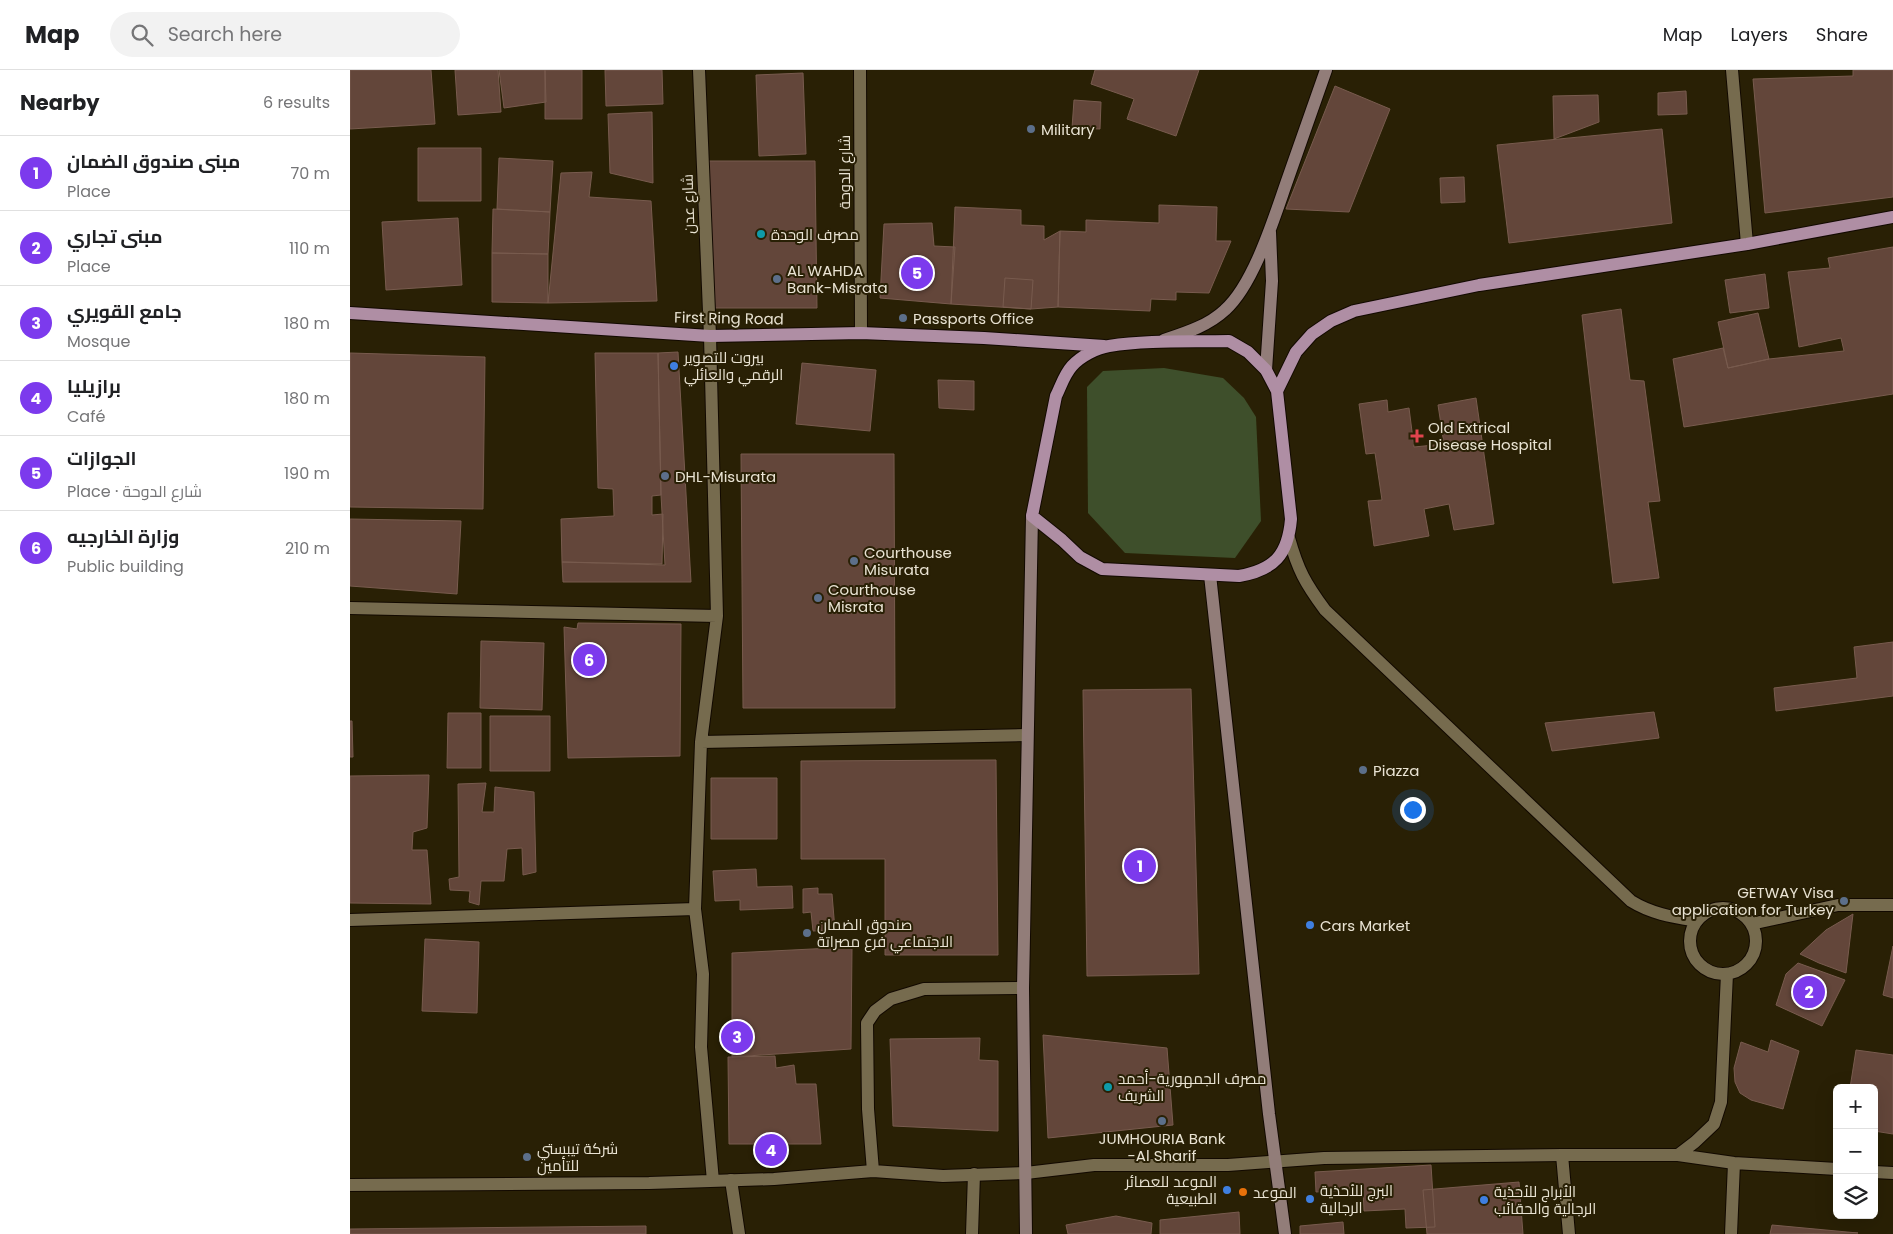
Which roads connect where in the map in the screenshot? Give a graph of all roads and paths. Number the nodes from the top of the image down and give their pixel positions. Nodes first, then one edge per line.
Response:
1 (699, 70) edge
2 (860, 70) edge
3 (1326, 70) edge
4 (1732, 70) edge
5 (1893, 217) edge
6 (1270, 232) junction
7 (1747, 244) junction
8 (350, 313) edge
9 (861, 333) junction
10 (710, 336) junction
11 (1157, 342) junction
12 (1108, 346) junction
13 (1266, 370) junction
14 (1277, 391) junction
15 (1032, 516) junction
16 (1289, 538) junction
17 (1210, 574) junction
18 (350, 608) edge
19 (717, 616) junction
20 (1027, 735) junction
21 (701, 742) junction
22 (1893, 905) edge
23 (695, 909) junction
24 (350, 920) edge
25 (1697, 922) junction
26 (1751, 924) junction
27 (1727, 974) junction
28 (1023, 988) junction
29 (1562, 1155) junction
30 (1678, 1155) junction
31 (1275, 1161) junction
32 (1734, 1163) junction
33 (1833, 1169) edge
34 (873, 1171) junction
35 (1878, 1172) edge
36 (1026, 1173) junction
37 (1893, 1173) edge
38 (974, 1174) junction
39 (731, 1180) junction
40 (713, 1181) junction
41 (350, 1185) edge
42 (739, 1234) edge
43 (972, 1234) edge
44 (1026, 1234) edge
45 (1285, 1234) edge
46 (1569, 1234) edge
47 (1731, 1234) edge

1 - 10 street, شارع عدن
2 - 9 street, شارع الدوحة
3 - 6 main road
4 - 7 street
5 - 7 main road
6 - 11 main road
6 - 13 main road
7 - 14 main road
8 - 10 main road, First Ring Road
9 - 10 main road, First Ring Road
9 - 12 main road, First Ring Road
10 - 19 street, شارع عدن
11 - 12 main road
11 - 13 main road
12 - 15 main road
13 - 14 main road
14 - 16 main road
15 - 17 main road
15 - 20 main road
16 - 17 main road
16 - 25 street
17 - 31 main road
18 - 19 street
19 - 21 street, شارع عدن
20 - 21 street
20 - 28 main road
21 - 23 street, شارع عدن
22 - 26 street
23 - 24 street
23 - 40 street, شارع عدن
25 - 26 street
25 - 27 street
26 - 27 street
27 - 30 street
28 - 34 street
28 - 36 main road
29 - 30 street
29 - 31 street
29 - 46 street
30 - 32 street
31 - 36 street
31 - 45 main road
32 - 33 street
32 - 47 street
34 - 38 street
34 - 39 street
35 - 37 street
36 - 38 street
36 - 44 main road
38 - 43 street
39 - 40 street
39 - 42 street
40 - 41 street

